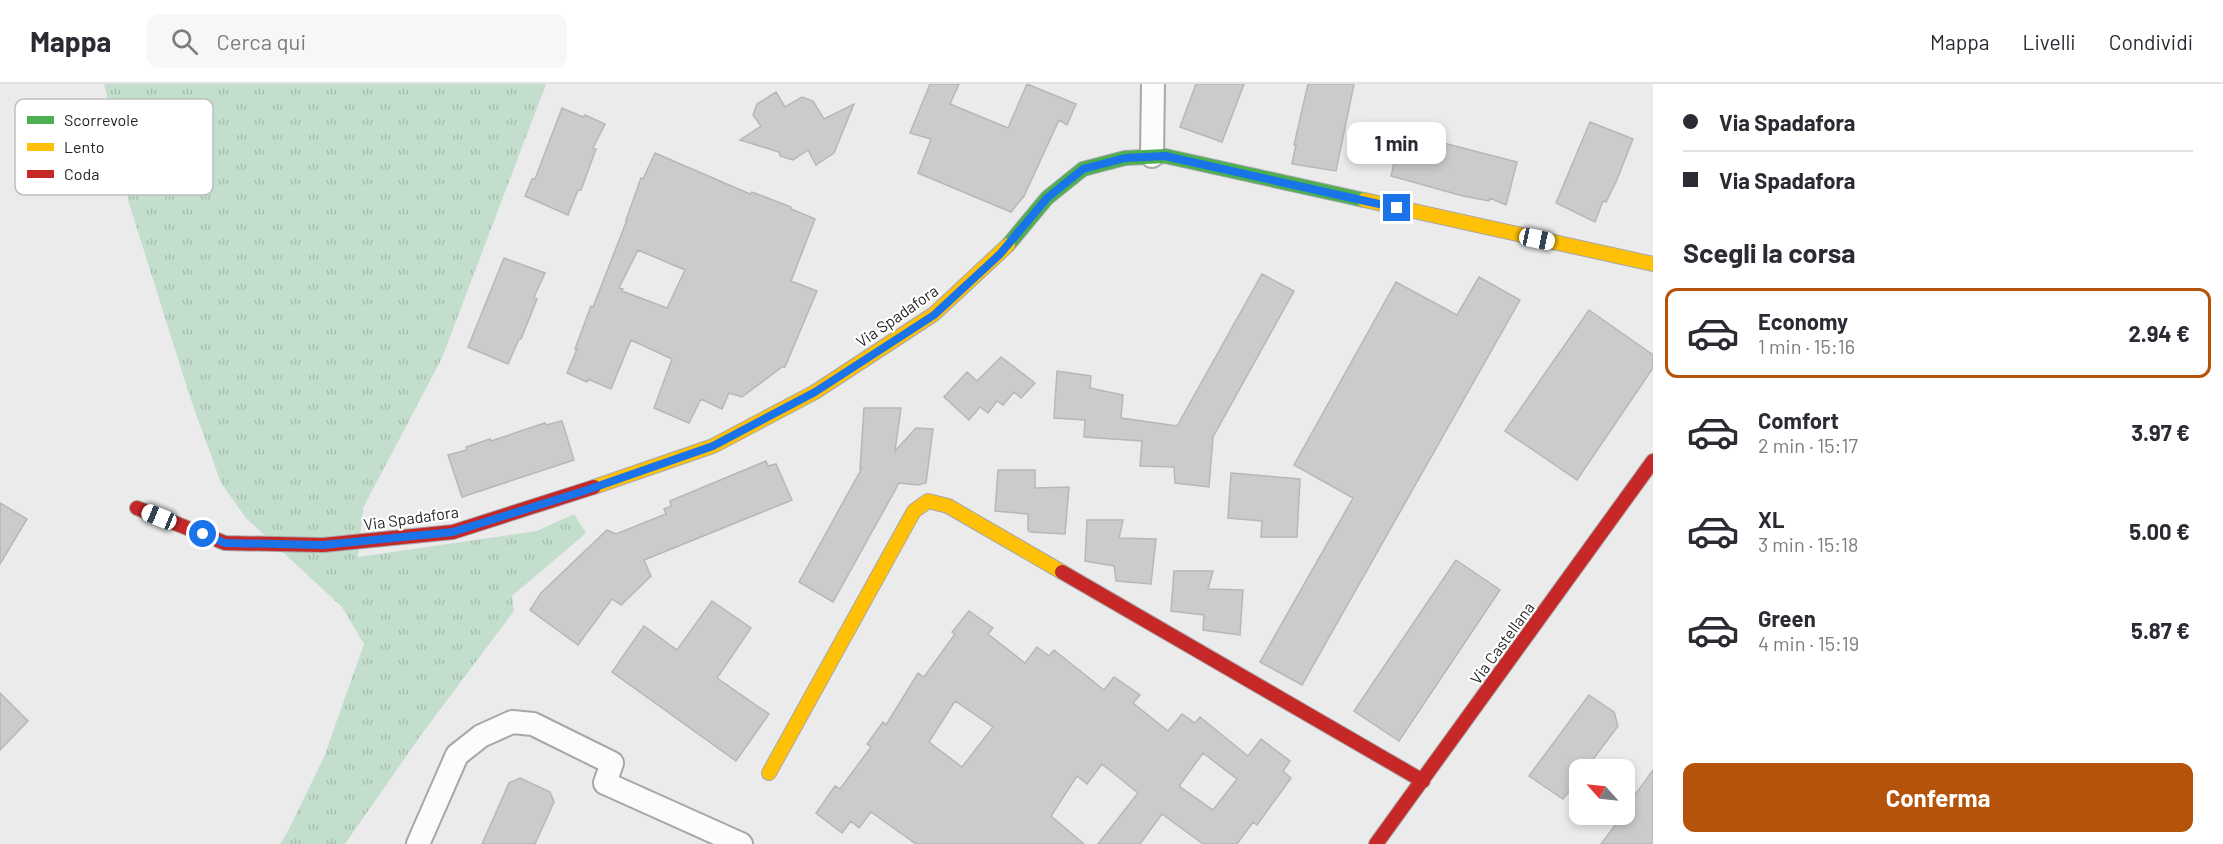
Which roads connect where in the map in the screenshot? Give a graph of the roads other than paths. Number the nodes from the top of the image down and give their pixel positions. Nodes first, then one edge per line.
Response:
1 (1153, 84) edge
2 (1152, 156) junction
3 (1653, 264) edge
4 (1653, 461) edge
5 (137, 508) dead end
6 (769, 773) dead end
7 (1423, 781) junction
8 (417, 844) edge
9 (741, 844) edge
10 (1376, 844) edge

1 - 2 street
2 - 3 street, Via Spadafora
2 - 5 street, Via Spadafora
4 - 7 street, Via Castellana
6 - 7 street
7 - 10 street, Via Castellana
8 - 9 street

